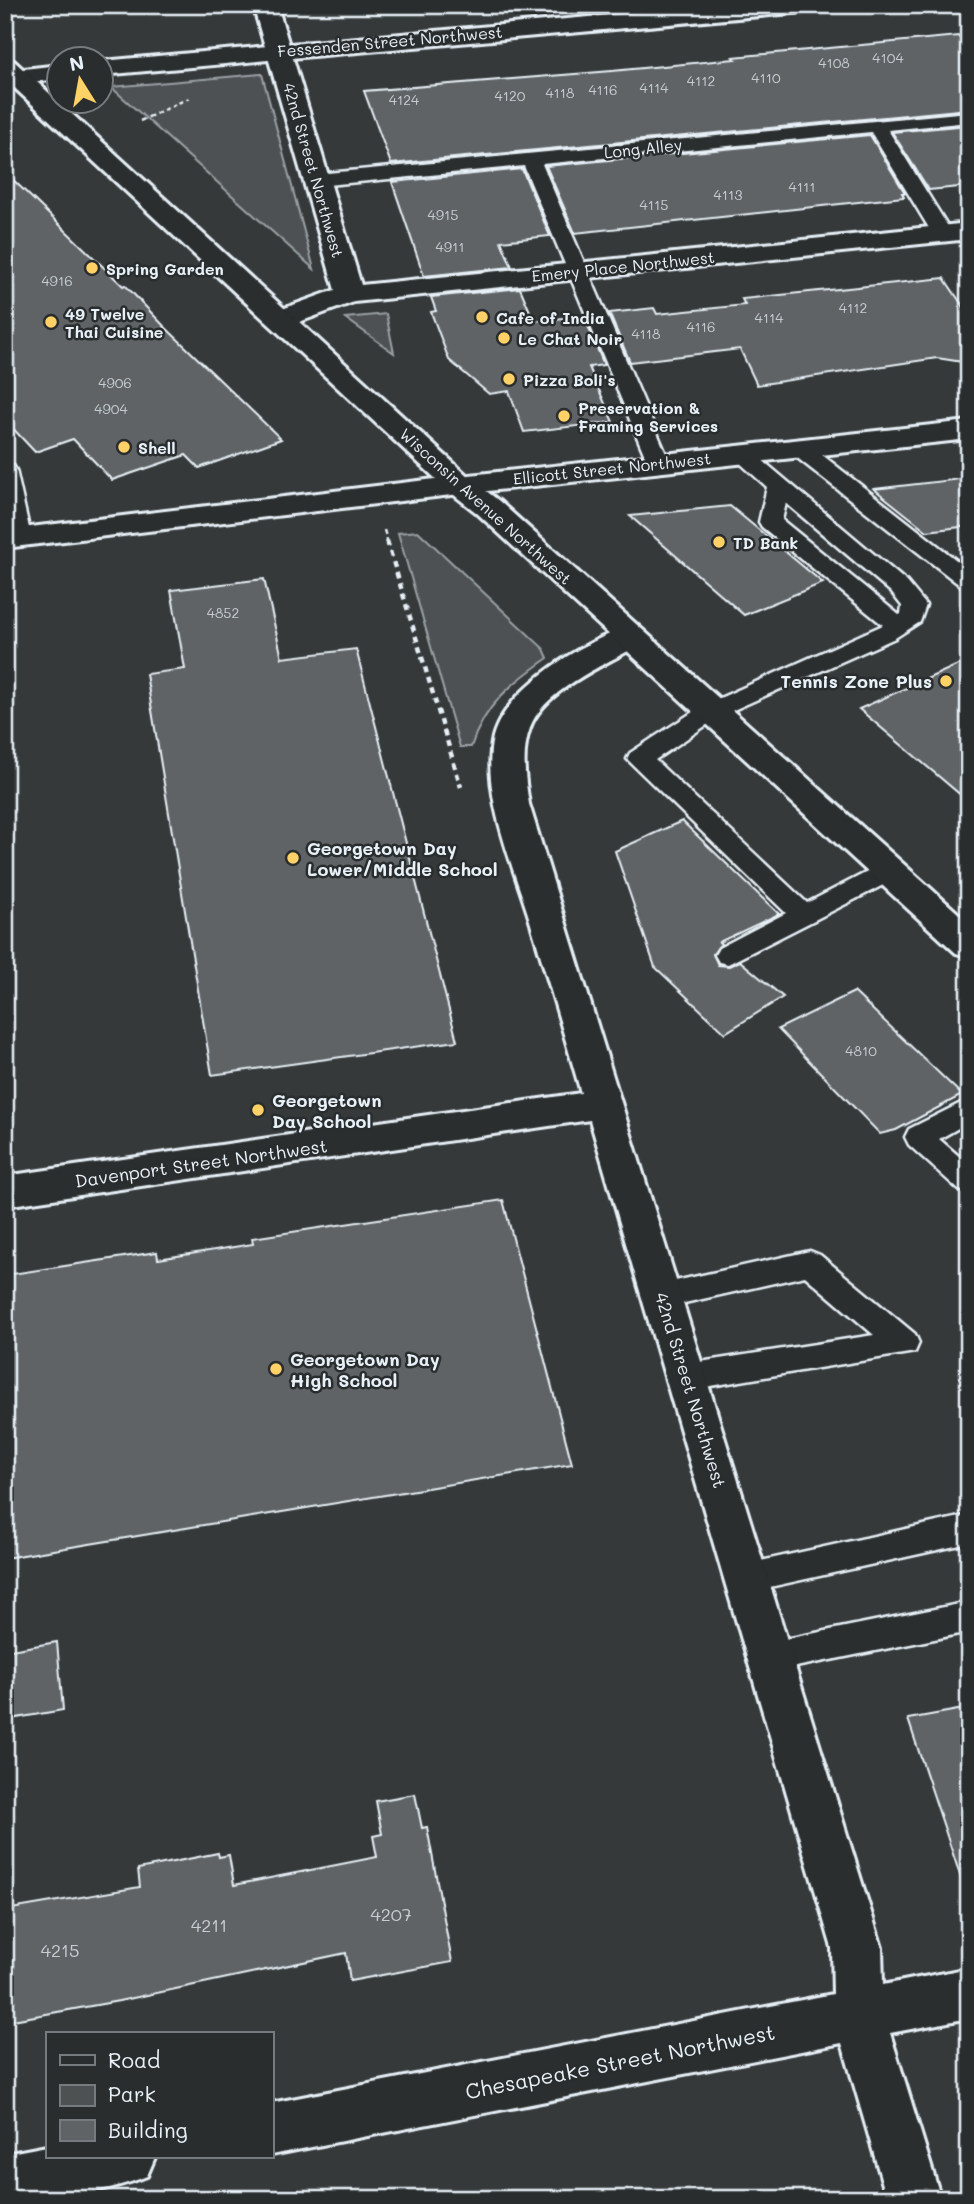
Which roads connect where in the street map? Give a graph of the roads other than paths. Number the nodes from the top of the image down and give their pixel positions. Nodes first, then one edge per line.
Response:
1 (265, 5) edge
2 (804, 5) edge
3 (279, 51) junction
4 (116, 67) edge
5 (46, 73) edge
6 (9, 74) edge
7 (969, 117) edge
8 (876, 126) junction
9 (531, 159) junction
10 (317, 180) junction
11 (956, 232) edge
12 (579, 271) junction
13 (350, 294) junction
14 (281, 319) junction
15 (969, 430) edge
16 (799, 448) junction
17 (741, 454) junction
18 (659, 463) junction
19 (5, 470) edge
20 (460, 485) junction
21 (779, 485) junction
22 (13, 538) edge
23 (969, 581) edge
24 (898, 626) junction
25 (630, 637) junction
26 (711, 711) junction
27 (888, 872) junction
28 (804, 915) junction
29 (969, 944) edge
30 (728, 955) dead end
31 (604, 1104) junction
32 (969, 1109) edge
33 (969, 1182) edge
34 (5, 1191) edge
35 (662, 1296) junction
36 (687, 1377) junction
37 (969, 1530) edge
38 (747, 1578) junction
39 (969, 1617) edge
40 (771, 1657) junction
41 (969, 1993) edge
42 (859, 2014) junction
43 (273, 2129) edge
44 (123, 2158) edge
45 (5, 2181) edge
46 (914, 2199) edge

1 - 3 street, 42nd Street Northwest
2 - 3 street, Fessenden Street Northwest
3 - 4 street, Fessenden Street Northwest
3 - 10 street, 42nd Street Northwest
5 - 6 street
6 - 14 street, Wisconsin Avenue Northwest
7 - 8 lane, Long Alley
8 - 9 lane, Long Alley
8 - 11 lane
9 - 10 lane, Long Alley
9 - 12 lane
10 - 13 street, 42nd Street Northwest
11 - 12 street, Emery Place Northwest
12 - 13 street, Emery Place Northwest
12 - 18 lane
13 - 14 street, Emery Place Northwest
14 - 20 street, Wisconsin Avenue Northwest
15 - 16 street, Ellicott Street Northwest
16 - 17 street, Ellicott Street Northwest
16 - 23 lane
17 - 18 street, Ellicott Street Northwest
17 - 21 lane
18 - 20 street, Ellicott Street Northwest
19 - 22 lane
20 - 22 street, Ellicott Street Northwest
20 - 25 street, Wisconsin Avenue Northwest
21 - 24 lane
21 - 24 lane
24 - 26 lane
25 - 26 street, Wisconsin Avenue Northwest
25 - 31 street, 42nd Street Northwest
26 - 27 street, Wisconsin Avenue Northwest
26 - 28 lane
27 - 28 lane
27 - 29 street, Wisconsin Avenue Northwest
28 - 30 lane
31 - 34 street, Davenport Street Northwest
31 - 35 street, 42nd Street Northwest
32 - 33 lane
35 - 36 street, 42nd Street Northwest
35 - 36 lane
36 - 38 street, 42nd Street Northwest
37 - 38 lane
38 - 40 street, 42nd Street Northwest
39 - 40 lane
40 - 42 street, 42nd Street Northwest
41 - 42 street, Chesapeake Street Northwest
42 - 43 street, Chesapeake Street Northwest
42 - 46 street, 42nd Street Northwest
44 - 45 street

